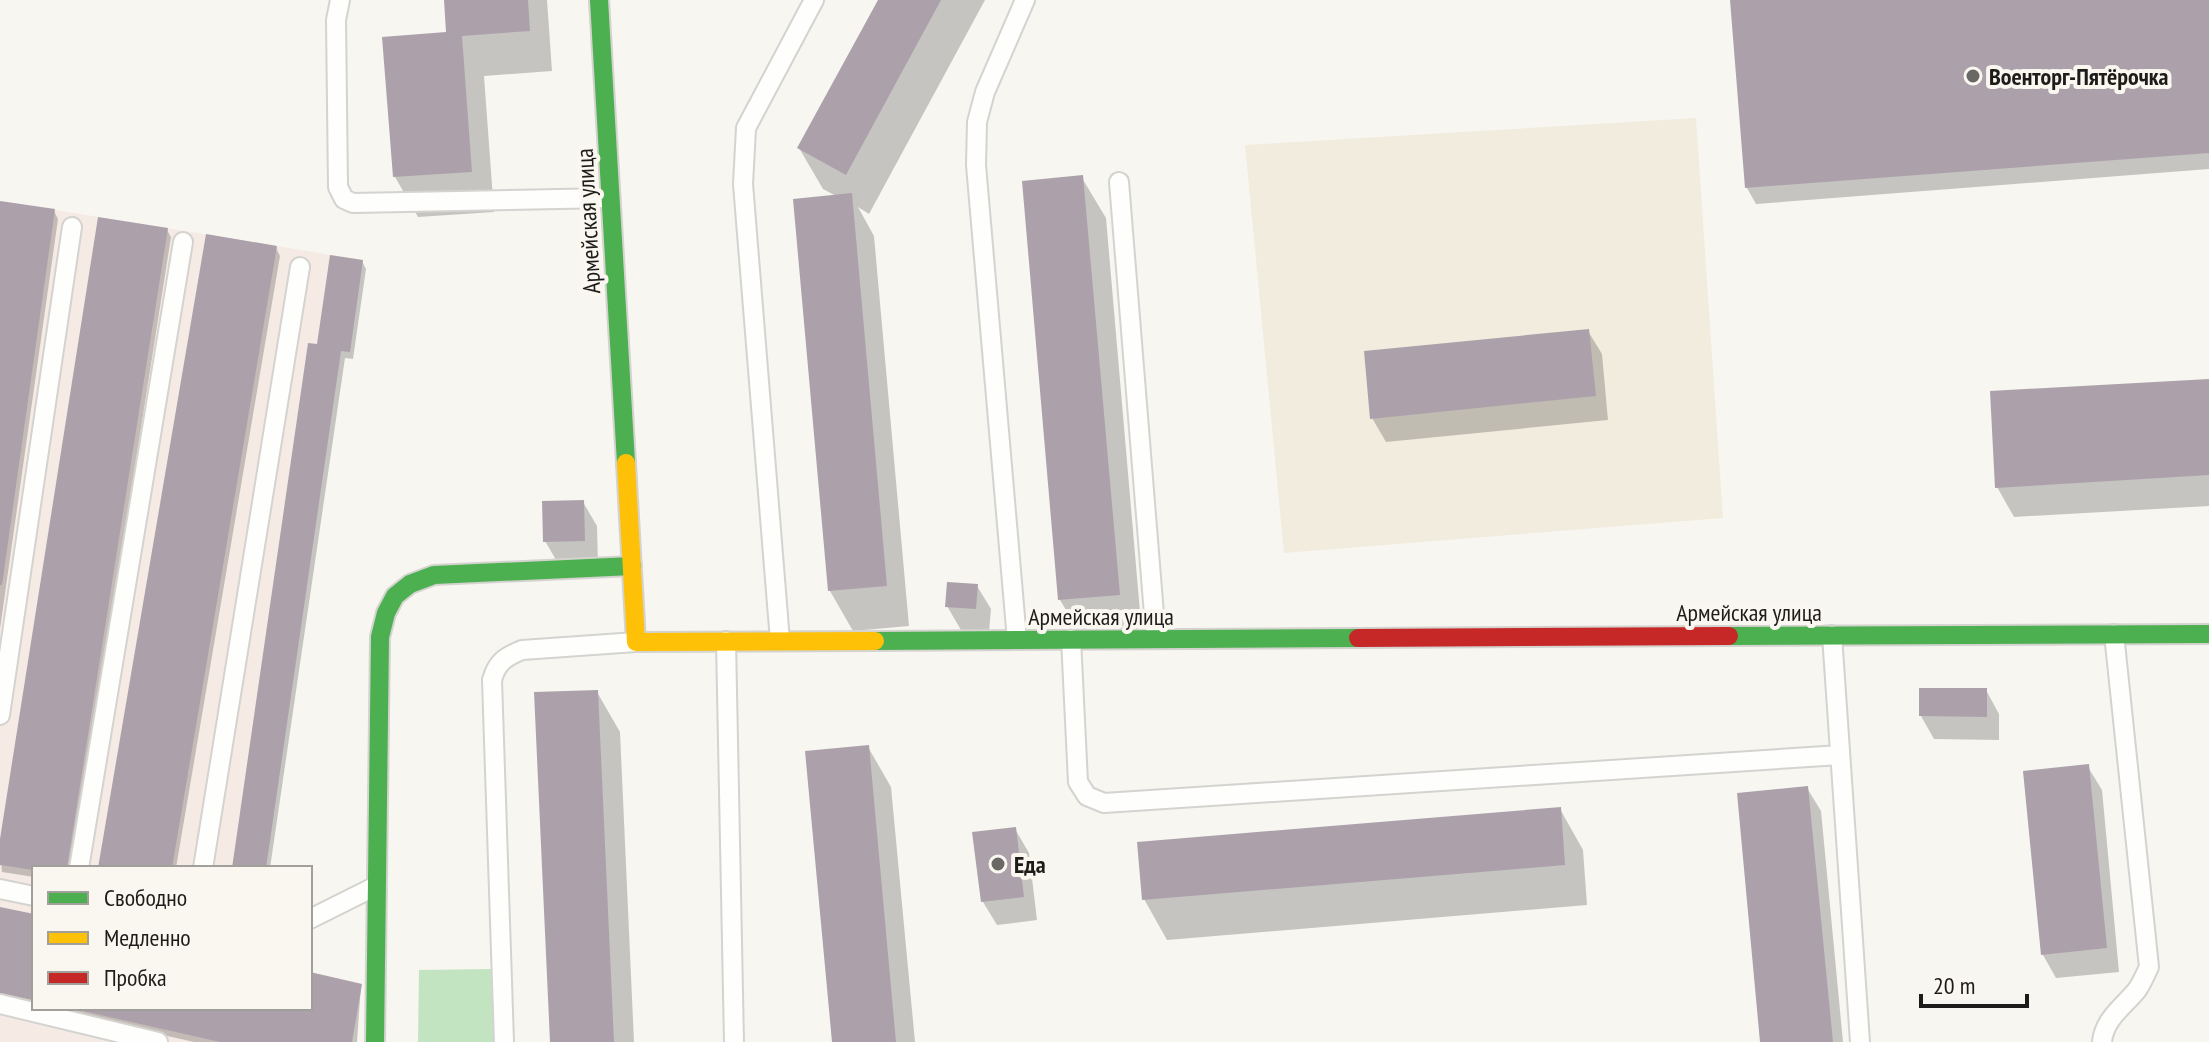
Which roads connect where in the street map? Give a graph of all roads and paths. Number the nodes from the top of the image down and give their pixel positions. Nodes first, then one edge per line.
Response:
1 (340, 0) edge
2 (599, 0) edge
3 (814, 0) edge
4 (1025, 0) edge
5 (1119, 182) dead end
6 (610, 198) junction
7 (72, 227) dead end
8 (183, 242) dead end
9 (300, 267) dead end
10 (632, 566) junction
11 (2114, 634) junction
12 (2209, 634) edge
13 (1832, 635) junction
14 (1071, 639) junction
15 (1156, 639) junction
16 (1017, 640) junction
17 (726, 641) junction
18 (780, 641) junction
19 (636, 642) junction
20 (0, 715) edge
21 (1840, 755) junction
22 (79, 866) edge
23 (203, 866) edge
24 (377, 886) junction
25 (0, 889) edge
26 (32, 896) edge
27 (312, 918) edge
28 (0, 1004) edge
29 (158, 1042) edge
30 (375, 1042) edge
31 (504, 1042) edge
32 (734, 1042) edge
33 (1860, 1042) edge
34 (2102, 1042) edge

1 - 6 lane
2 - 6 street, Армейская улица
3 - 18 lane
4 - 16 lane
5 - 15 lane
6 - 10 street, Армейская улица
7 - 20 lane
8 - 22 lane
9 - 23 lane
10 - 19 street, Армейская улица
10 - 24 street
11 - 12 street, Армейская улица
11 - 13 street, Армейская улица
11 - 34 lane
13 - 15 street, Армейская улица
13 - 21 lane
14 - 15 street, Армейская улица
14 - 16 street, Армейская улица
14 - 21 lane
16 - 18 street, Армейская улица
17 - 18 street, Армейская улица
17 - 19 street, Армейская улица
17 - 32 lane
19 - 31 lane
21 - 33 lane
24 - 27 lane
24 - 30 street
25 - 26 lane
28 - 29 lane

